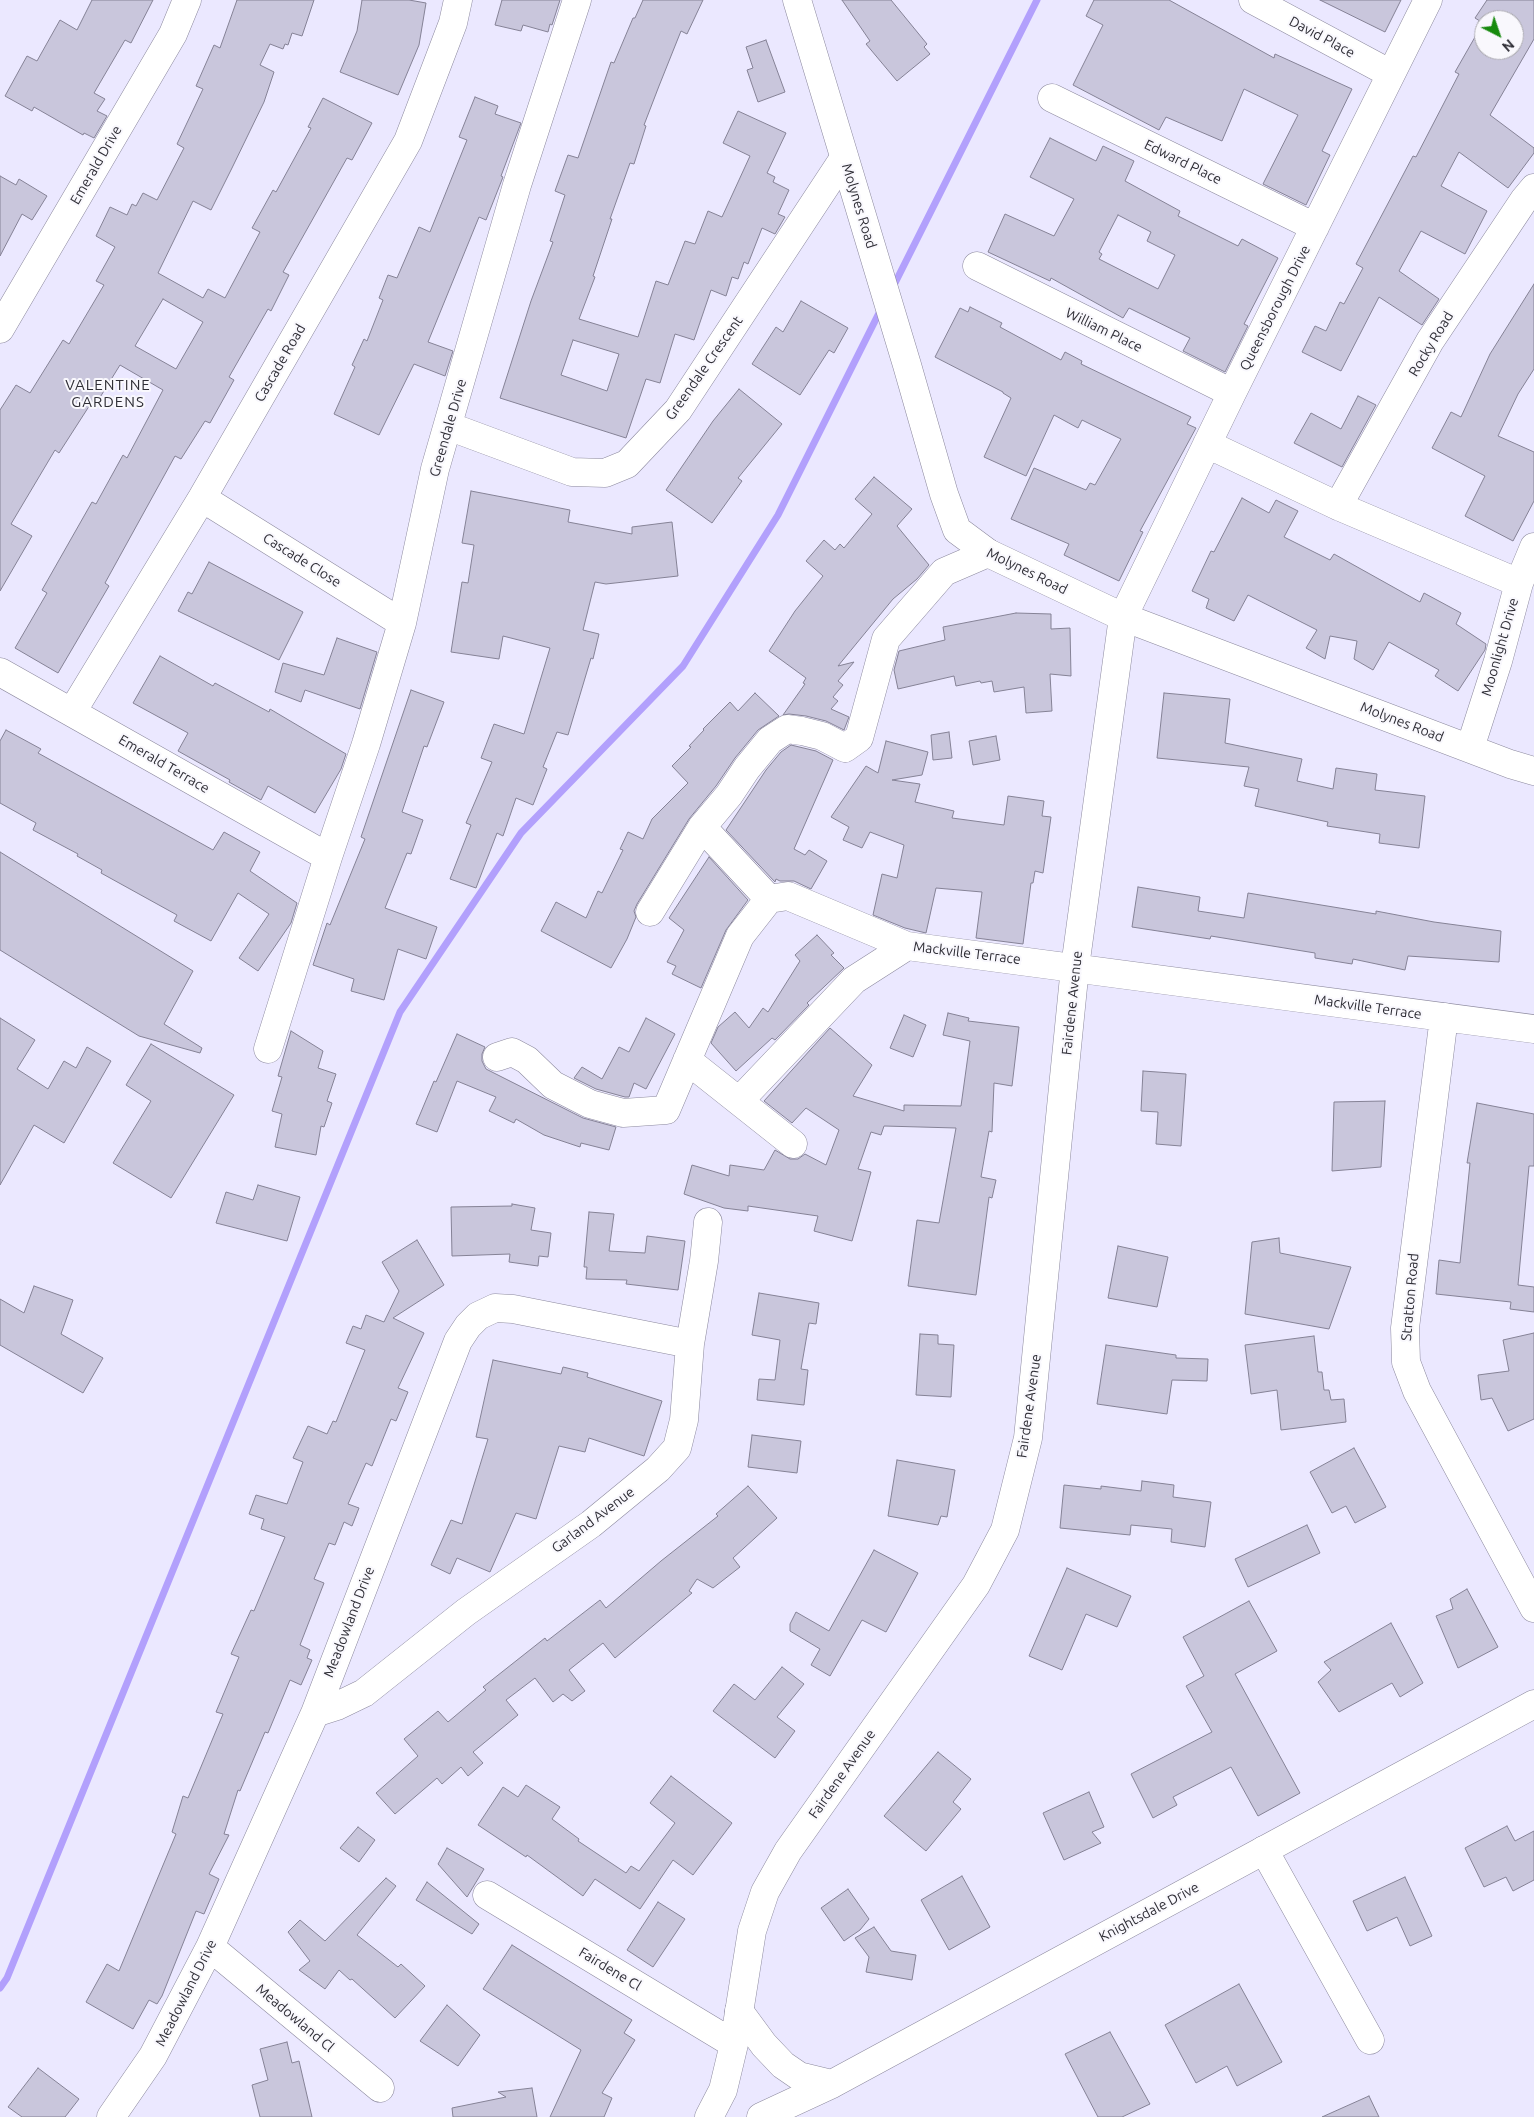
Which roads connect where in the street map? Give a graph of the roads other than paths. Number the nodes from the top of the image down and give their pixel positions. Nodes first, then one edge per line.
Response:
1 (187, 0) edge
2 (458, 0) edge
3 (577, 0) edge
4 (797, 0) edge
5 (1253, 0) edge
6 (1428, 0) edge
7 (1391, 74) junction
8 (1052, 98) dead end
9 (844, 158) junction
10 (1534, 188) edge
11 (1315, 227) junction
12 (977, 266) dead end
13 (0, 328) edge
14 (1232, 394) junction
15 (448, 426) junction
16 (1207, 444) junction
17 (202, 498) junction
18 (1338, 506) junction
19 (1534, 547) edge
20 (988, 553) junction
21 (1519, 583) junction
22 (1123, 618) junction
23 (402, 623) junction
24 (0, 672) edge
25 (72, 712) junction
26 (1470, 748) junction
27 (1534, 771) edge
28 (702, 827) junction
29 (328, 857) junction
30 (769, 899) junction
31 (650, 912) dead end
32 (907, 946) junction
33 (1075, 967) junction
34 (1444, 1017) junction
35 (1534, 1029) edge
36 (268, 1049) dead end
37 (497, 1056) dead end
38 (687, 1060) junction
39 (740, 1100) junction
40 (793, 1144) dead end
41 (708, 1222) dead end
42 (690, 1344) junction
43 (1534, 1608) edge
44 (1534, 1704) edge
45 (315, 1713) junction
46 (1264, 1850) junction
47 (487, 1895) dead end
48 (210, 1947) junction
49 (739, 2011) junction
50 (1370, 2040) dead end
51 (734, 2044) junction
52 (832, 2084) junction
53 (380, 2088) dead end
54 (111, 2117) edge
55 (709, 2117) edge
56 (761, 2117) edge

1 - 13 street, Emerald Drive
2 - 17 street, Cascade Road
3 - 15 street, Greendale Drive
4 - 9 street, Molynes Road
5 - 7 street, David Place
6 - 7 street, Queensborough Drive
7 - 11 street, Queensborough Drive
8 - 11 street, Edward Place
9 - 15 street, Greendale Crescent
9 - 20 street, Molynes Road
10 - 18 street, Rocky Road
11 - 14 street, Queensborough Drive
12 - 14 street, William Place
14 - 16 street, Queensborough Drive
15 - 23 street, Greendale Drive
16 - 18 street
16 - 22 street, Queensborough Drive
17 - 23 street, Cascade Close
17 - 25 street, Cascade Road
18 - 21 street
19 - 21 street, Moonlight Drive
20 - 22 street, Molynes Road
20 - 28 street
21 - 26 street, Moonlight Drive
22 - 26 street, Molynes Road
22 - 33 street, Fairdene Avenue
23 - 29 street, Greendale Drive
24 - 25 street, Emerald Terrace
25 - 29 street, Emerald Terrace
26 - 27 street, Molynes Road
28 - 30 street
28 - 31 street
29 - 36 street, Greendale Drive
30 - 32 street, Mackville Terrace
30 - 38 street
32 - 33 street, Mackville Terrace
32 - 39 street
33 - 34 street, Mackville Terrace
33 - 49 street, Fairdene Avenue
34 - 35 street, Mackville Terrace
34 - 43 street, Stratton Road
37 - 38 street
38 - 39 street
39 - 40 street
41 - 42 street, Garland Avenue
42 - 45 street, Garland Avenue
42 - 45 street, Meadowland Drive
44 - 46 street, Knightsdale Drive
45 - 48 street, Meadowland Drive
46 - 50 street
46 - 52 street, Knightsdale Drive
47 - 51 street, Fairdene Cl
48 - 53 street, Meadowland Cl
48 - 54 street, Meadowland Drive
49 - 51 street, Fairdene Avenue
49 - 52 street
51 - 55 street, Fairdene Avenue
52 - 56 street, Knightsdale Drive

